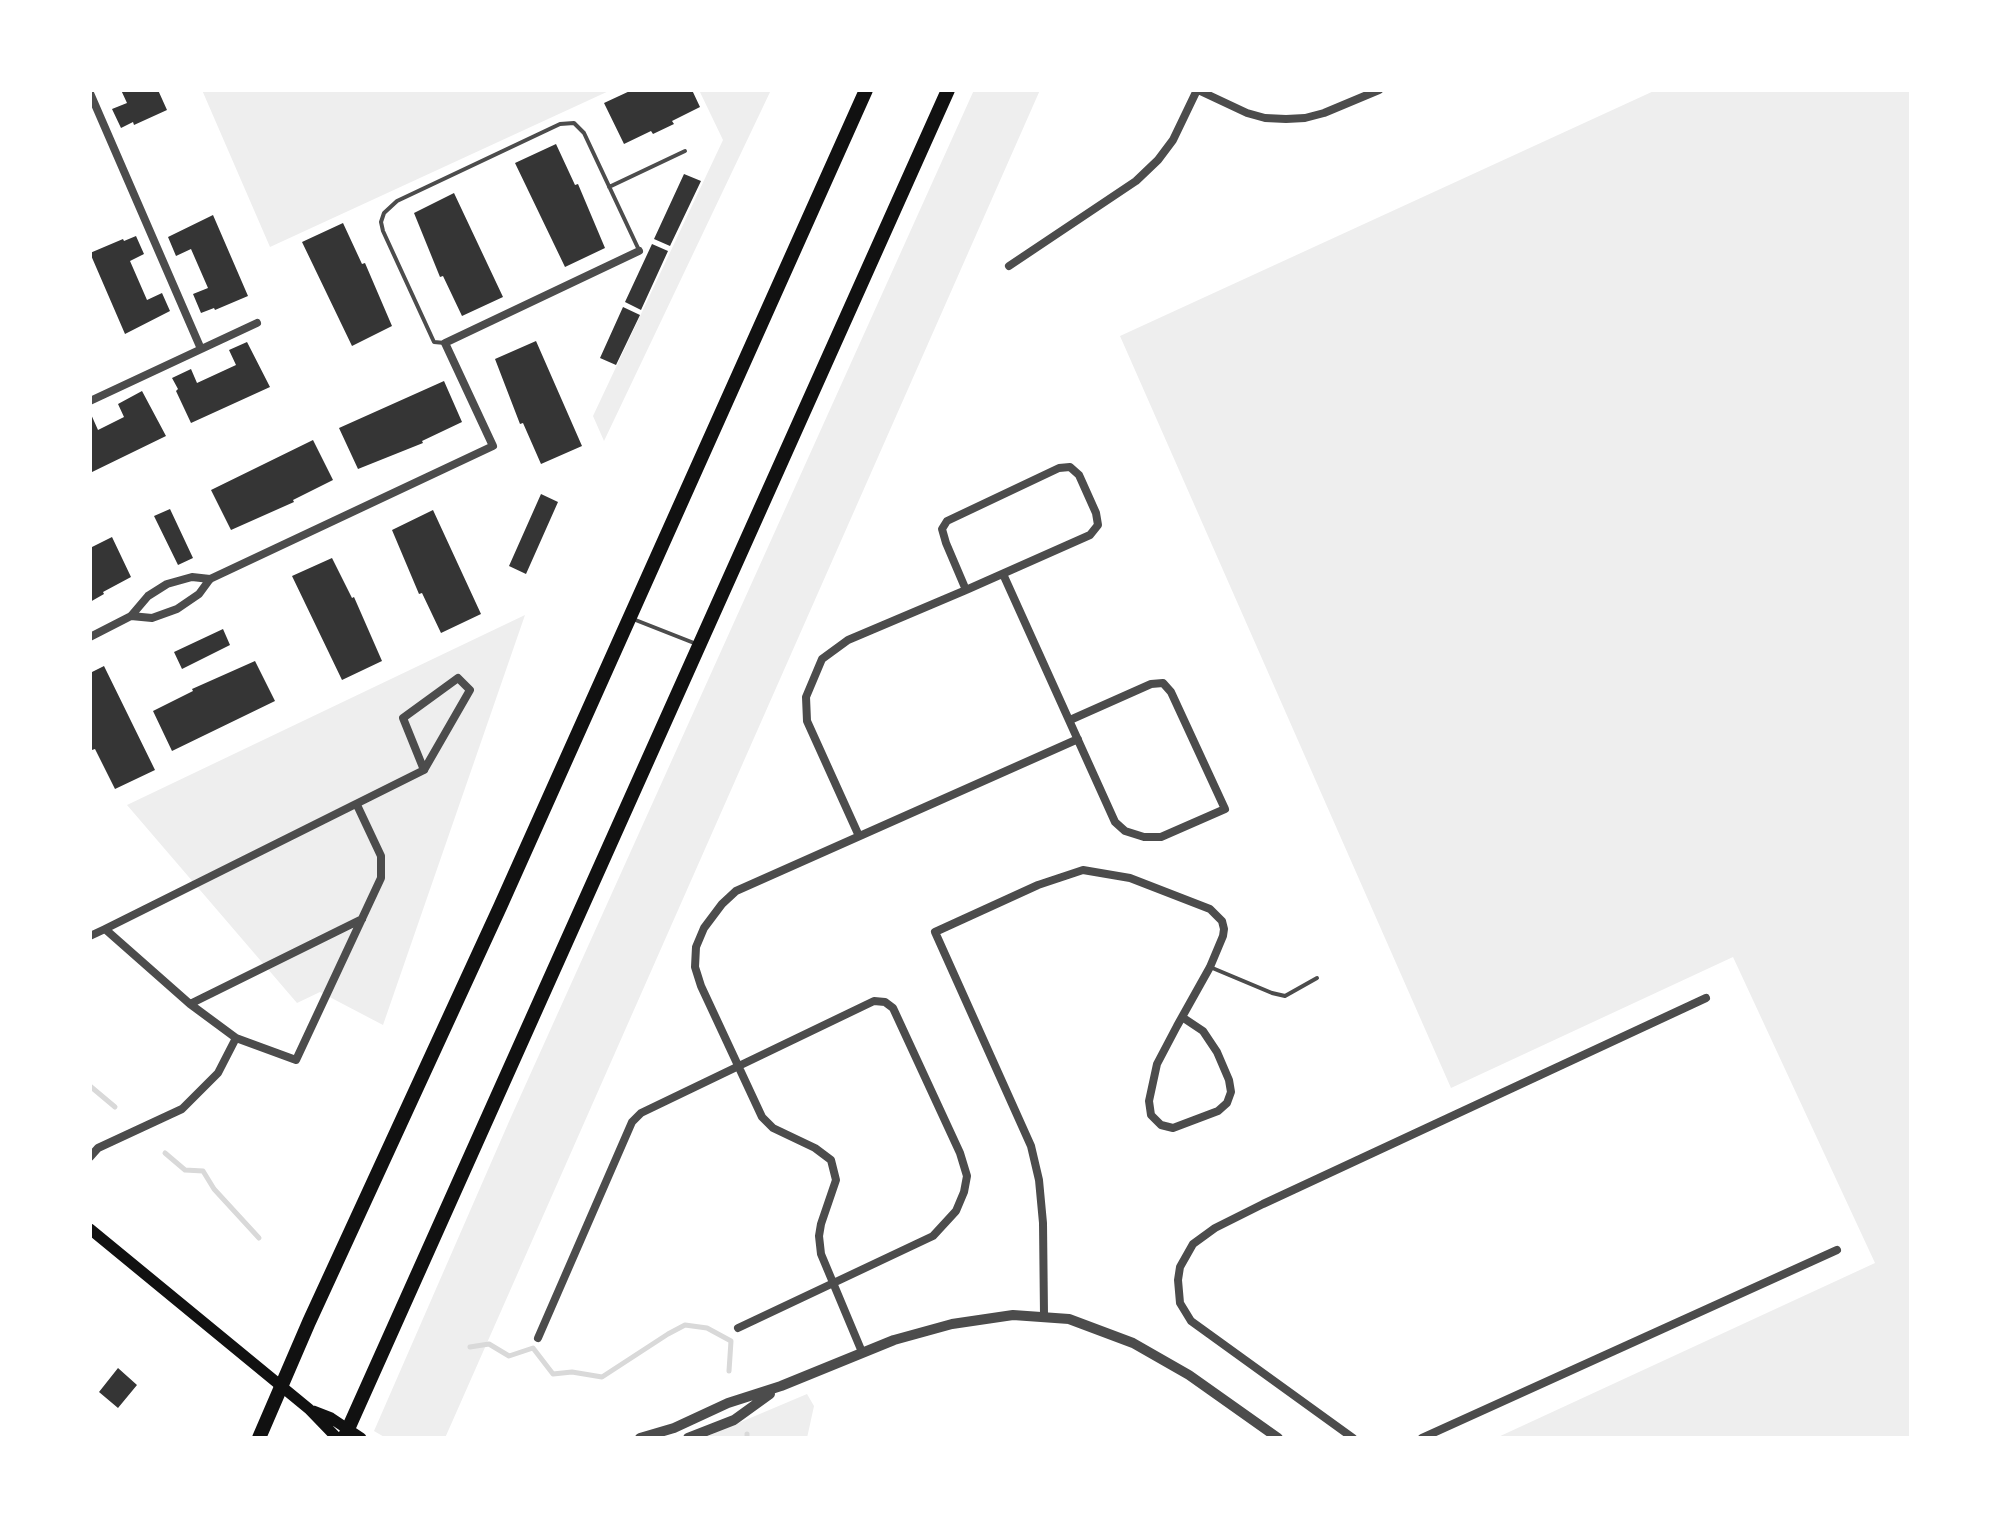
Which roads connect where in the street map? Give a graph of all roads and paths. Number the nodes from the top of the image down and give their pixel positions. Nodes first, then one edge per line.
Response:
1 (866, 90) edge
2 (948, 90) edge
3 (1197, 90) edge
4 (1378, 90) edge
5 (90, 93) edge
6 (684, 151) dead end
7 (610, 187) junction
8 (639, 252) joint
9 (1009, 266) dead end
10 (257, 322) dead end
11 (445, 343) junction
12 (201, 349) junction
13 (90, 401) edge
14 (1003, 574) junction
15 (210, 579) junction
16 (966, 590) junction
17 (132, 616) junction
18 (628, 618) junction
19 (90, 636) edge
20 (698, 645) junction
21 (1070, 720) junction
22 (1078, 739) junction
23 (424, 770) junction
24 (357, 805) junction
25 (859, 836) junction
26 (362, 919) junction
27 (104, 928) junction
28 (90, 936) edge
29 (1210, 967) junction
30 (1317, 978) dead end
31 (1706, 998) dead end
32 (190, 1004) junction
33 (1182, 1017) junction
34 (236, 1038) junction
35 (736, 1066) junction
36 (90, 1157) edge
37 (90, 1229) edge
38 (1837, 1250) dead end
39 (832, 1284) junction
40 (1044, 1315) junction
41 (738, 1328) dead end
42 (538, 1338) dead end
43 (862, 1352) junction
44 (781, 1386) junction
45 (309, 1409) junction
46 (259, 1438) edge
47 (340, 1438) edge
48 (360, 1438) edge
49 (640, 1438) edge
50 (688, 1438) edge
51 (1278, 1438) edge
52 (1352, 1438) edge
53 (1422, 1438) edge

1 - 18 highway
2 - 20 highway
3 - 4 street
3 - 9 street
5 - 12 street
6 - 7 lane
7 - 8 lane
7 - 11 lane
8 - 11 street
10 - 12 street
11 - 15 street
12 - 13 street
14 - 16 street
14 - 16 street
14 - 21 street
15 - 17 street
15 - 17 street
16 - 25 street
17 - 19 street
18 - 20 lane
18 - 46 highway
20 - 47 highway
21 - 22 street
21 - 22 street
22 - 25 street
23 - 23 street
23 - 24 street
24 - 26 street
24 - 27 street
25 - 35 street
26 - 32 street
26 - 34 street
27 - 28 street
27 - 32 street
29 - 30 lane
29 - 33 street
29 - 40 street
31 - 52 street
32 - 34 street
33 - 33 street
34 - 36 street
35 - 39 street
35 - 39 street
35 - 42 street
37 - 45 main road
38 - 53 street
39 - 41 street
39 - 43 street
40 - 43 street
40 - 51 street
43 - 44 street
44 - 49 street
44 - 50 street
45 - 47 main road
45 - 48 main road

